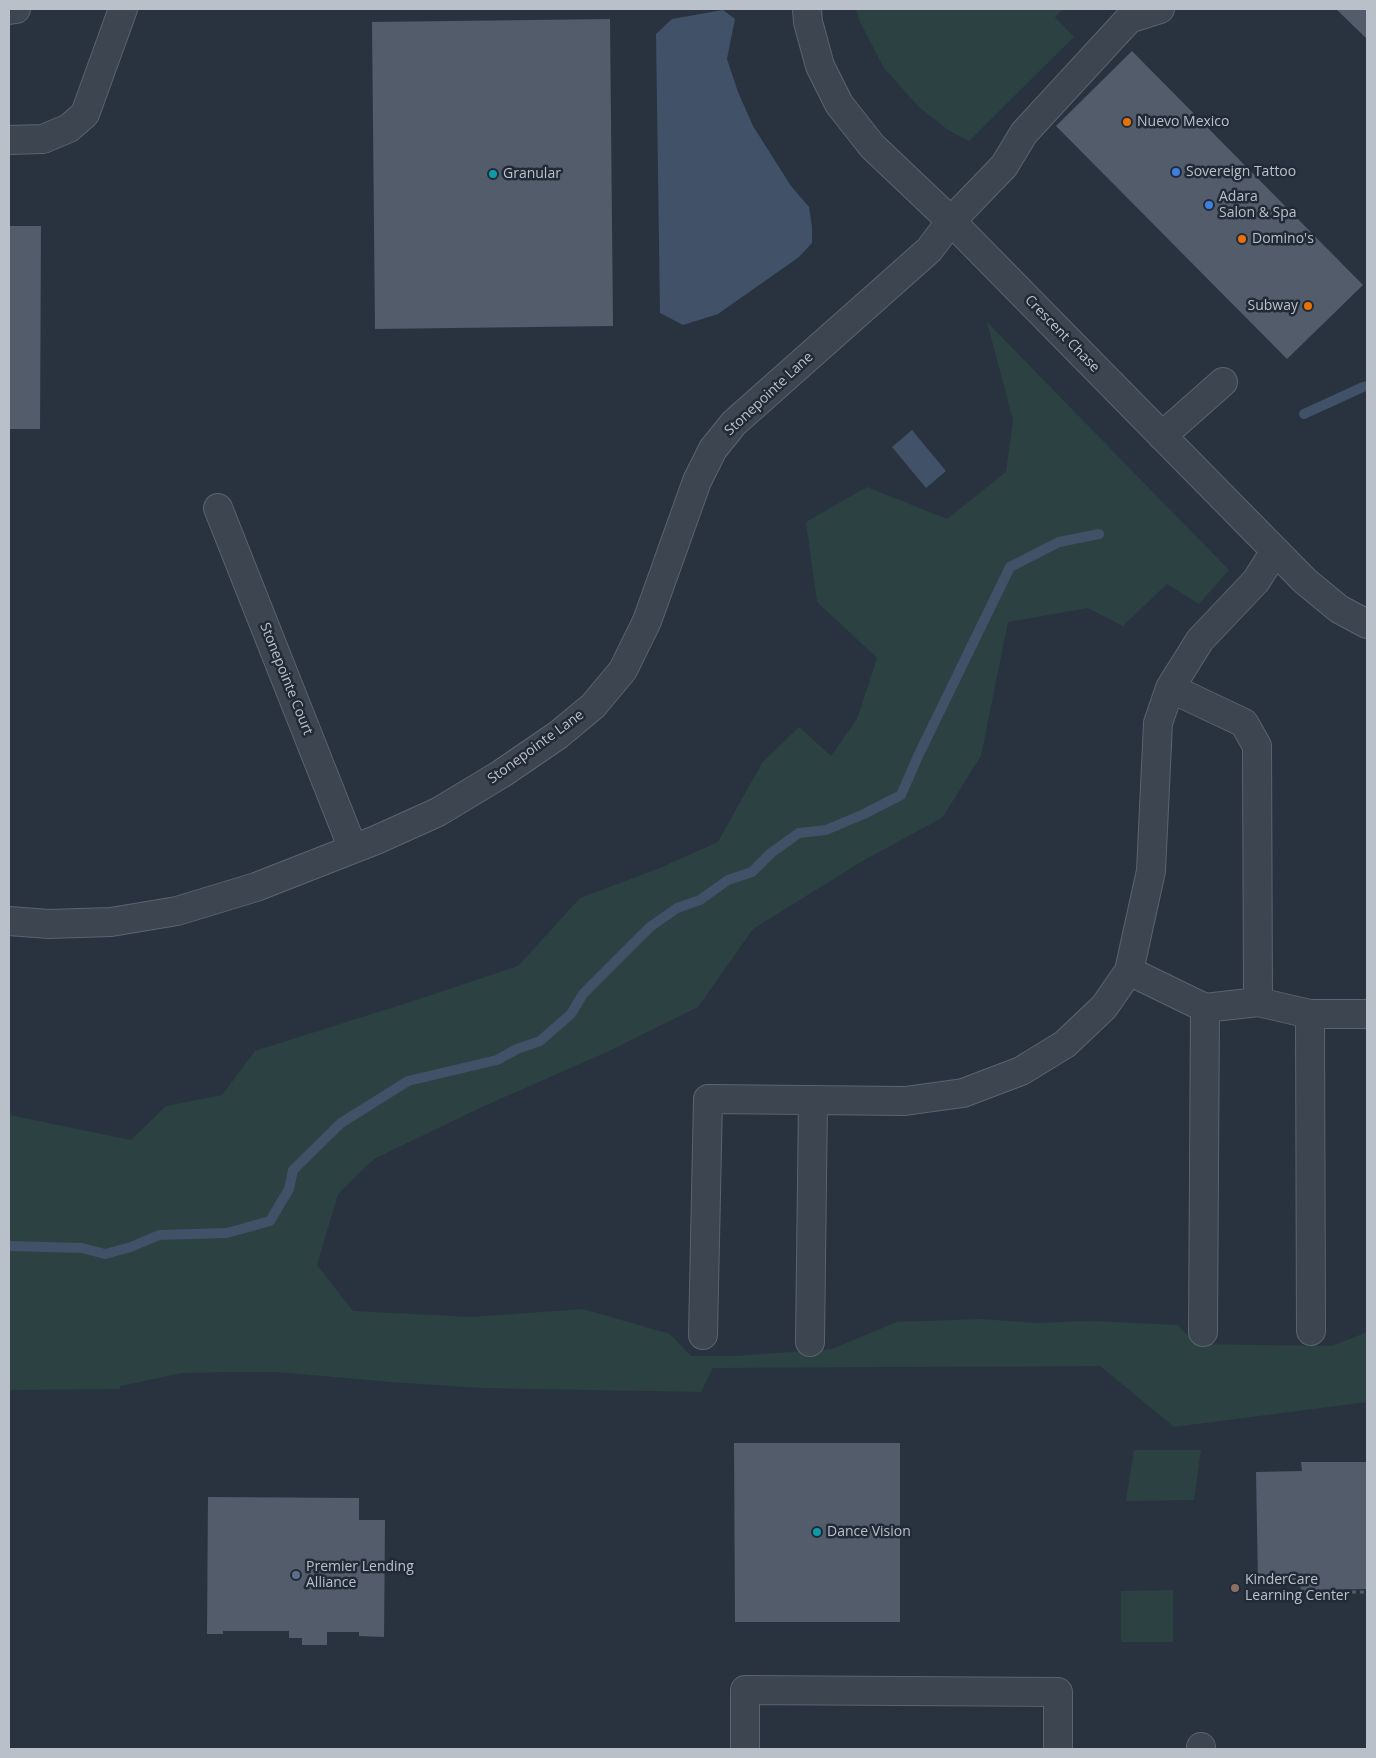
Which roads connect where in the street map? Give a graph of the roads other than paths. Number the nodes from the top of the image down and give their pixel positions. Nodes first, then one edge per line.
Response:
1 (16, 9) edge
2 (123, 9) edge
3 (807, 9) edge
4 (1160, 9) edge
5 (9, 10) edge
6 (9, 140) edge
7 (952, 221) junction
8 (1222, 382) dead end
9 (1162, 436) junction
10 (218, 508) dead end
11 (1276, 551) junction
12 (1367, 624) edge
13 (1170, 688) junction
14 (353, 849) junction
15 (9, 921) edge
16 (1130, 971) junction
17 (1258, 1002) junction
18 (1205, 1008) junction
19 (1310, 1014) junction
20 (1367, 1014) edge
21 (813, 1100) junction
22 (1311, 1331) dead end
23 (1203, 1332) dead end
24 (703, 1335) dead end
25 (810, 1342) dead end
26 (744, 1749) edge
27 (1058, 1749) edge

1 - 5 street
2 - 6 street
3 - 7 street, Crescent Chase
4 - 7 street, Stonepointe Lane
7 - 9 street, Crescent Chase
7 - 14 street, Stonepointe Lane
8 - 9 street
9 - 11 street, Crescent Chase
10 - 14 street, Stonepointe Court
11 - 12 street, Crescent Chase
11 - 13 street
13 - 16 street
13 - 17 street
14 - 15 street, Stonepointe Lane
16 - 18 street
16 - 21 street
17 - 18 street
17 - 19 street
18 - 23 street
19 - 20 street
19 - 22 street
21 - 24 street
21 - 25 street
26 - 27 street

